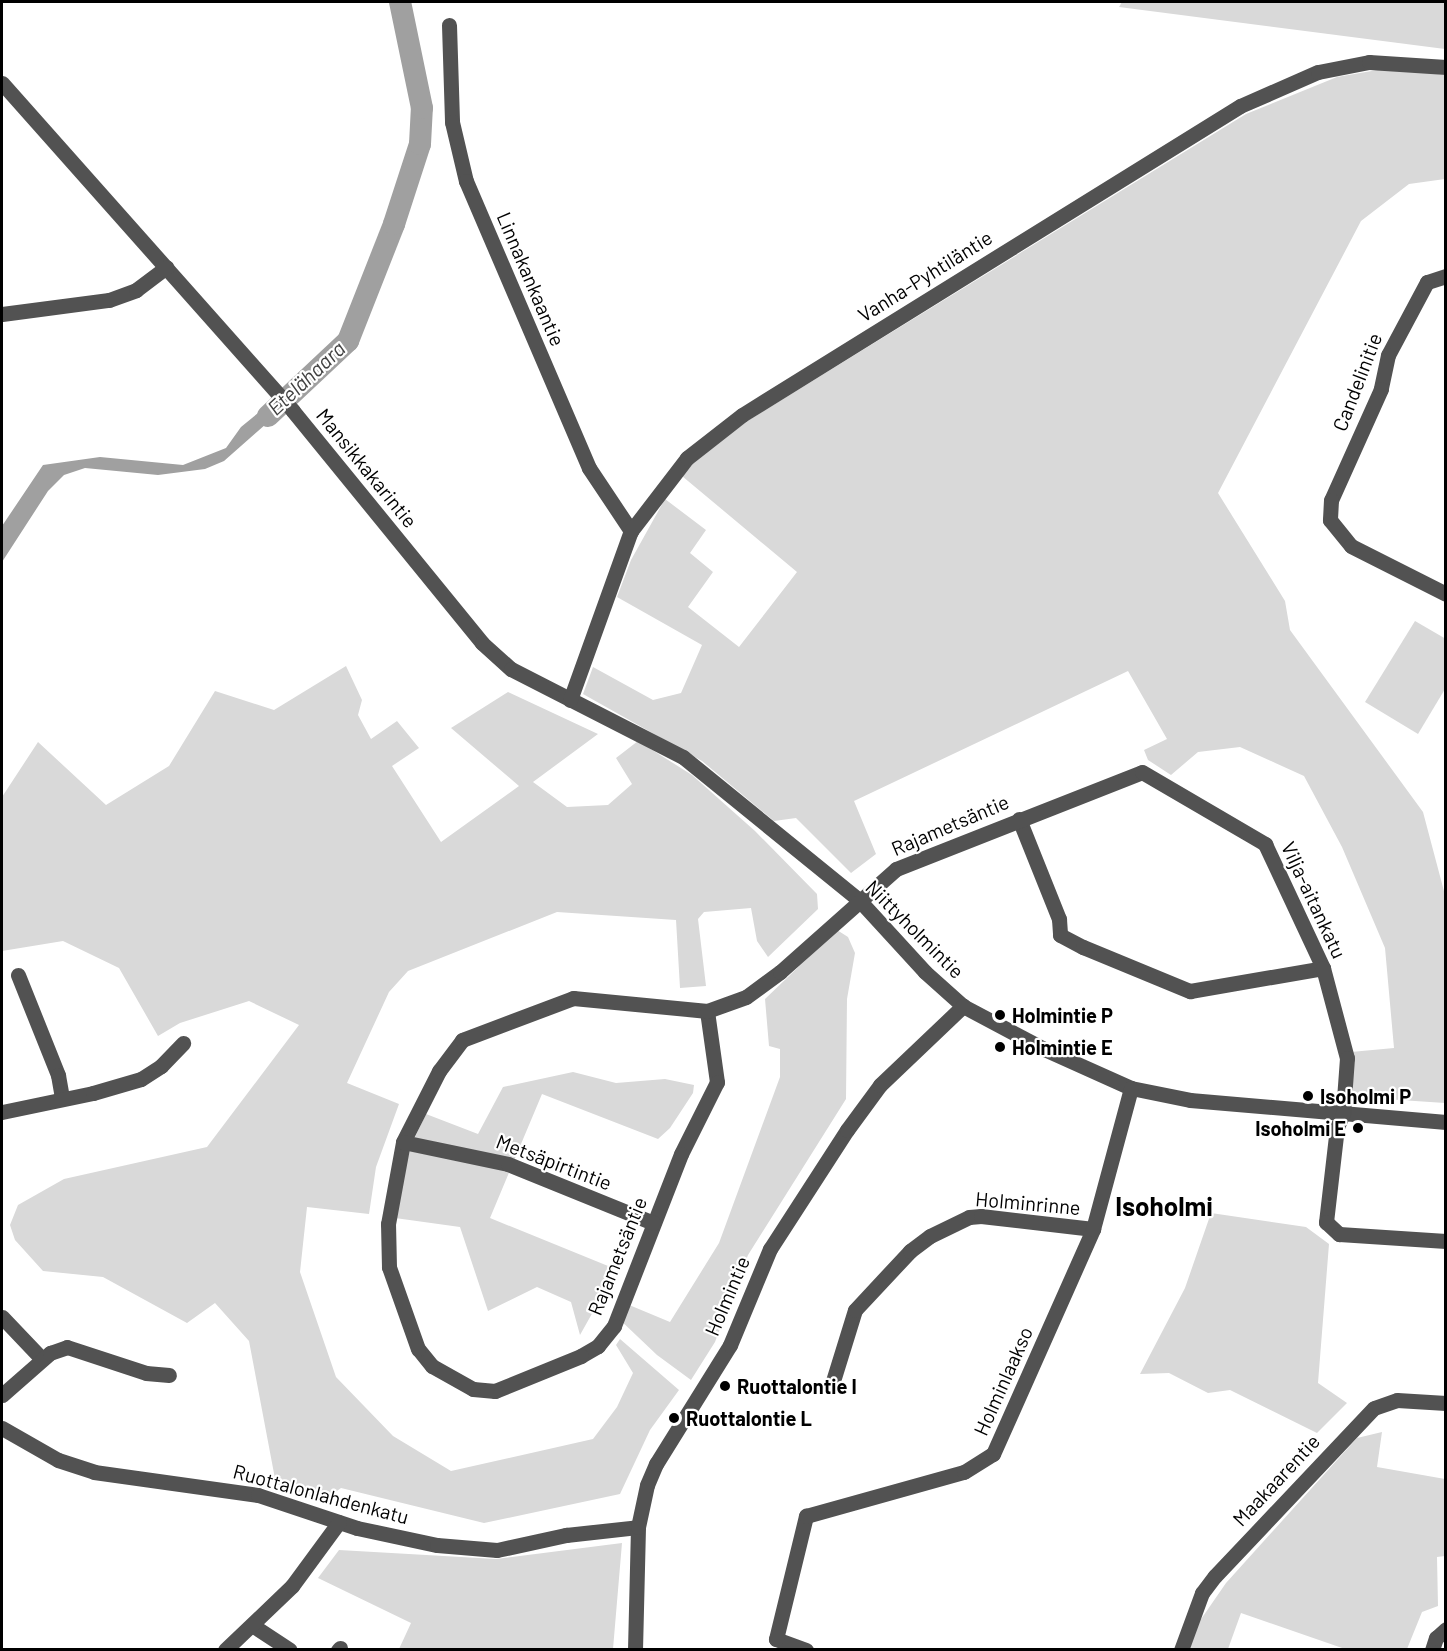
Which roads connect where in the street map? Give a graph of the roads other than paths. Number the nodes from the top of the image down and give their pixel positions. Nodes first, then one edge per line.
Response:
1 (449, 25) dead end
2 (1446, 68) edge
3 (2, 83) edge
4 (166, 267) junction
5 (1446, 276) edge
6 (2, 314) edge
7 (631, 531) junction
8 (1446, 594) edge
9 (570, 700) junction
10 (1142, 772) joint
11 (1018, 819) junction
12 (860, 901) junction
13 (1323, 968) junction
14 (18, 975) dead end
15 (963, 1006) junction
16 (707, 1011) junction
17 (183, 1043) dead end
18 (1131, 1088) junction
19 (62, 1098) junction
20 (2, 1112) edge
21 (1343, 1113) junction
22 (1446, 1122) edge
23 (402, 1142) junction
24 (653, 1223) junction
25 (1093, 1229) junction
26 (1446, 1242) edge
27 (2, 1317) edge
28 (42, 1359) junction
29 (169, 1375) dead end
30 (833, 1381) dead end
31 (2, 1395) edge
32 (1446, 1403) edge
33 (2, 1428) edge
34 (339, 1522) junction
35 (638, 1527) junction
36 (252, 1625) junction
37 (1444, 1630) edge
38 (225, 1650) edge
39 (290, 1650) edge
40 (635, 1650) edge
41 (806, 1650) edge
42 (1180, 1650) edge
43 (1432, 1650) edge

1 - 7 street, Linnakankaantie
2 - 7 street, Vanha-Pyhtiläntie
3 - 4 street, Mansikkakarintie
4 - 6 street
4 - 9 street, Mansikkakarintie
5 - 8 street, Candelinitie
7 - 9 street, Vanha-Pyhtiläntie
9 - 12 street, Niittyholmintie
10 - 11 street, Rajametsäntie
10 - 13 street, Vilja-aitankatu
11 - 12 street, Rajametsäntie
11 - 13 street
12 - 15 street, Niittyholmintie
12 - 16 street, Rajametsäntie
13 - 21 street, Vilja-aitankatu
14 - 19 street
15 - 18 street, Niittyholmintie
15 - 35 street, Holmintie
16 - 23 street, Rajametsäntie
16 - 24 street, Rajametsäntie
17 - 19 street
18 - 21 street, Niittyholmintie
18 - 25 street, Holminlaakso
19 - 20 street
21 - 22 street, Niittyholmintie
21 - 26 street, Vilja-aitankatu
23 - 24 street, Metsäpirtintie
23 - 24 street, Rajametsäntie
25 - 30 street, Holminrinne
25 - 41 street, Holminlaakso
27 - 28 street
28 - 29 street
28 - 31 street
32 - 42 street, Maakaarentie
33 - 34 street, Ruottalonlahdenkatu
34 - 35 street, Ruottalonlahdenkatu
34 - 36 street
35 - 40 street, Holmintie
36 - 38 street
36 - 39 street
37 - 43 street

